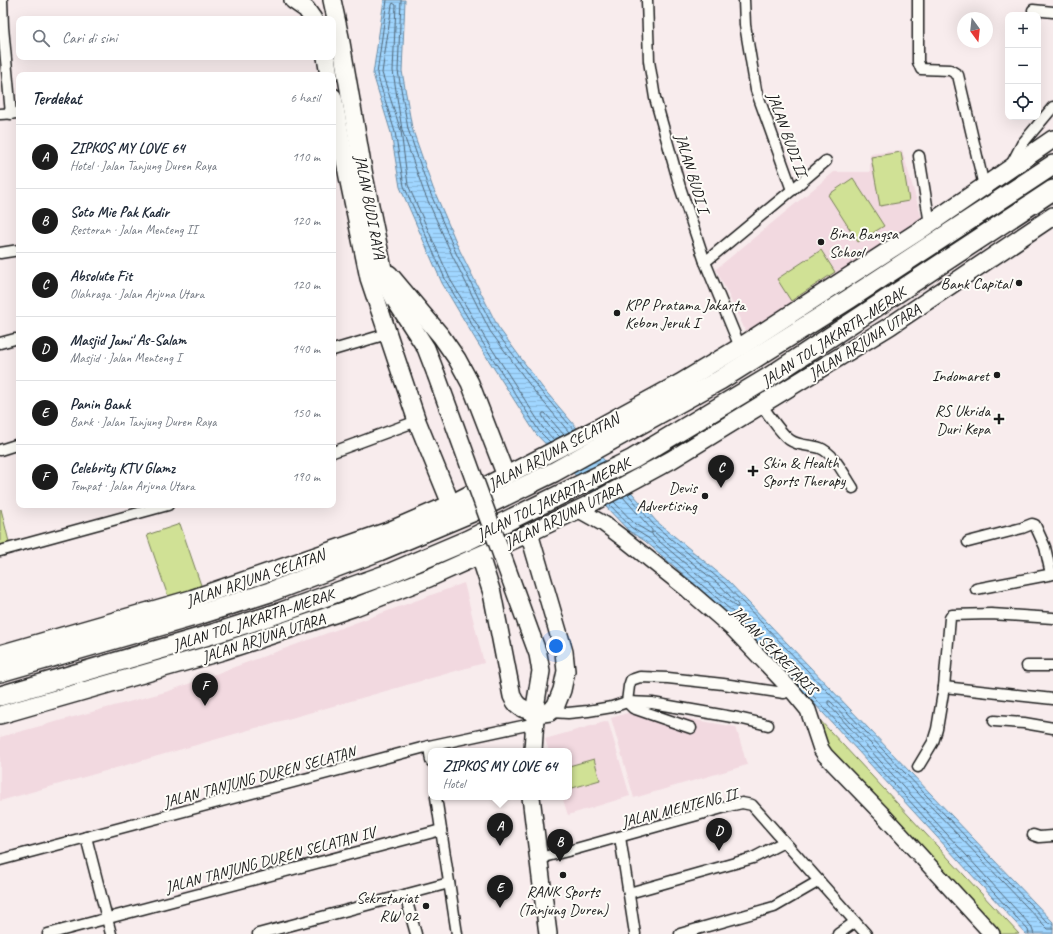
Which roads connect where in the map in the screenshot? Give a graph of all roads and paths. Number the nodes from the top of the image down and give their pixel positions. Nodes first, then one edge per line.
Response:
1 (2, 0) edge
2 (293, 0) edge
3 (332, 0) edge
4 (647, 0) edge
5 (744, 0) edge
6 (918, 0) edge
7 (1033, 10) dead end
8 (1053, 12) edge
9 (311, 16) edge
10 (335, 16) edge
11 (336, 18) edge
12 (326, 60) edge
13 (328, 72) edge
14 (1053, 107) edge
15 (15, 113) edge
16 (336, 113) edge
17 (0, 114) edge
18 (1053, 139) edge
19 (920, 156) dead end
20 (826, 161) dead end
21 (1053, 165) edge
22 (1008, 170) junction
23 (984, 186) junction
24 (792, 190) junction
25 (1053, 190) edge
26 (1053, 216) edge
27 (930, 224) junction
28 (16, 250) edge
29 (0, 253) edge
30 (705, 262) junction
31 (382, 267) junction
32 (369, 278) junction
33 (387, 334) junction
34 (16, 339) dead end
35 (0, 343) edge
36 (740, 347) junction
37 (336, 349) edge
38 (433, 367) junction
39 (761, 404) junction
40 (417, 421) junction
41 (598, 438) junction
42 (16, 445) edge
43 (0, 450) edge
44 (336, 451) edge
45 (506, 476) junction
46 (853, 488) dead end
47 (451, 504) junction
48 (582, 508) junction
49 (138, 509) edge
50 (530, 533) junction
51 (968, 542) dead end
52 (0, 551) edge
53 (480, 556) junction
54 (1052, 574) edge
55 (976, 589) dead end
56 (1053, 618) edge
57 (0, 654) edge
58 (1027, 666) dead end
59 (1053, 666) edge
60 (0, 672) edge
61 (944, 687) junction
62 (790, 689) junction
63 (0, 696) edge
64 (1053, 699) edge
65 (627, 702) junction
66 (536, 713) junction
67 (0, 715) edge
68 (994, 721) dead end
69 (768, 725) dead end
70 (691, 728) dead end
71 (1053, 728) edge
72 (429, 746) joint
73 (528, 748) edge
74 (533, 748) edge
75 (918, 767) dead end
76 (436, 800) edge
77 (531, 800) edge
78 (441, 830) junction
79 (1033, 835) dead end
80 (1053, 836) edge
81 (86, 837) junction
82 (620, 837) junction
83 (784, 842) junction
84 (539, 858) junction
85 (0, 860) edge
86 (819, 881) junction
87 (450, 882) junction
88 (628, 893) junction
89 (405, 895) junction
90 (107, 918) junction
91 (855, 922) junction
92 (48, 934) edge
93 (111, 934) edge
94 (258, 934) edge
95 (416, 934) edge
96 (457, 934) edge
97 (548, 934) edge
98 (635, 934) edge
99 (680, 934) edge
100 (838, 934) edge
101 (866, 934) edge
102 (992, 934) edge

1 - 15 street
2 - 9 main road
3 - 10 main road, JALAN BUDI RAYA
4 - 30 street, JALAN BUDI I
5 - 24 street, JALAN BUDI II
6 - 23 street
7 - 8 street
11 - 31 main road, JALAN BUDI RAYA
12 - 13 main road
14 - 22 street
15 - 17 street
16 - 32 main road, JALAN BUDI RAYA
18 - 22 main road, JALAN ARJUNA SELATAN
19 - 27 street
20 - 24 street
21 - 41 highway, JALAN TOL JAKARTA–MERAK
22 - 23 main road, JALAN ARJUNA SELATAN
23 - 27 main road, JALAN ARJUNA SELATAN
24 - 30 street, JALAN BUDI II
25 - 63 highway, JALAN TOL JAKARTA–MERAK
26 - 39 main road, JALAN ARJUNA UTARA
27 - 36 main road, JALAN ARJUNA SELATAN
28 - 29 street
30 - 36 street, JALAN BUDI I
31 - 38 main road
31 - 45 main road, JALAN BUDI RAYA
32 - 33 main road, JALAN BUDI RAYA
32 - 38 main road
33 - 37 street
33 - 40 main road, JALAN BUDI RAYA
34 - 35 street
36 - 41 main road, JALAN ARJUNA SELATAN
38 - 66 main road, bridge
39 - 46 street
39 - 48 main road, JALAN ARJUNA UTARA
40 - 44 street
40 - 47 main road, JALAN BUDI RAYA
41 - 45 main road, JALAN ARJUNA SELATAN
41 - 60 highway, JALAN TOL JAKARTA–MERAK
42 - 43 street
45 - 47 main road, JALAN ARJUNA SELATAN
47 - 57 main road, JALAN ARJUNA SELATAN
48 - 50 main road, JALAN ARJUNA UTARA
48 - 62 street, JALAN SEKRETARIS
49 - 52 street
50 - 53 main road, JALAN ARJUNA UTARA
50 - 66 main road
51 - 54 street
53 - 66 main road
53 - 67 main road, JALAN ARJUNA UTARA
54 - 55 street
56 - 61 street
58 - 59 street
61 - 64 street
61 - 75 street
62 - 65 street
62 - 102 street, JALAN SEKRETARIS
65 - 66 street
65 - 69 street
65 - 70 street
66 - 72 street, JALAN TANJUNG DUREN SELATAN
66 - 73 main road
66 - 74 main road
68 - 71 street
72 - 81 street, JALAN TANJUNG DUREN SELATAN
76 - 78 street
77 - 84 main road
78 - 87 street
78 - 90 street, JALAN TANJUNG DUREN SELATAN IV
79 - 80 street
81 - 85 street, JALAN TANJUNG DUREN SELATAN
81 - 90 street
82 - 83 street, JALAN MENTENG II
82 - 84 street, JALAN MENTENG II
82 - 88 street
83 - 86 street, JALAN MENTENG II
83 - 88 street
84 - 97 main road
86 - 91 street, JALAN MENTENG II
86 - 99 street
87 - 89 street
87 - 96 street
88 - 98 street
89 - 94 street
89 - 95 street
90 - 92 street, JALAN TANJUNG DUREN SELATAN IV
90 - 93 street
91 - 100 street
91 - 101 street, JALAN MENTENG II

